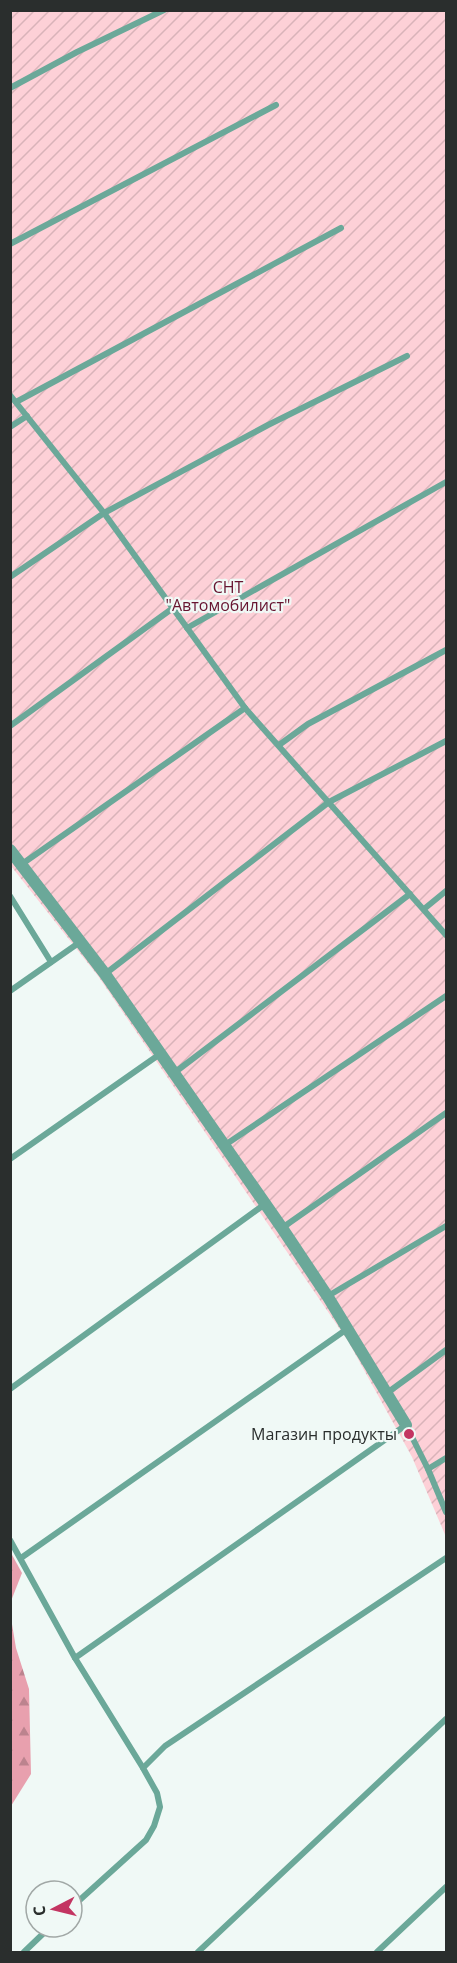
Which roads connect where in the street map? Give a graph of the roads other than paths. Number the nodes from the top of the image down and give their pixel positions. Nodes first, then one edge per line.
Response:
1 (164, 10) edge
2 (10, 88) edge
3 (276, 105) dead end
4 (341, 228) dead end
5 (10, 244) edge
6 (407, 356) dead end
7 (10, 395) edge
8 (16, 402) junction
9 (27, 416) junction
10 (10, 427) edge
11 (447, 482) edge
12 (104, 513) junction
13 (10, 577) edge
14 (173, 608) junction
15 (188, 628) junction
16 (447, 650) edge
17 (245, 708) junction
18 (10, 726) edge
19 (447, 741) edge
20 (279, 745) junction
21 (329, 802) junction
22 (10, 850) edge
23 (22, 864) junction
24 (447, 891) edge
25 (410, 894) junction
26 (10, 896) edge
27 (424, 909) junction
28 (447, 935) edge
29 (80, 942) junction
30 (51, 962) junction
31 (105, 974) junction
32 (10, 991) edge
33 (447, 996) edge
34 (160, 1054) junction
35 (173, 1074) junction
36 (447, 1113) edge
37 (224, 1145) junction
38 (10, 1159) edge
39 (265, 1204) junction
40 (447, 1226) edge
41 (282, 1228) junction
42 (327, 1297) junction
43 (347, 1329) junction
44 (447, 1350) edge
45 (10, 1389) edge
46 (387, 1394) junction
47 (406, 1425) junction
48 (447, 1458) edge
49 (428, 1469) junction
50 (447, 1512) edge
51 (10, 1540) edge
52 (21, 1558) junction
53 (447, 1558) edge
54 (75, 1658) junction
55 (447, 1719) edge
56 (143, 1768) junction
57 (447, 1887) edge
58 (84, 1896) edge
59 (38, 1939) edge
60 (24, 1953) edge
61 (198, 1953) edge
62 (377, 1953) edge

1 - 2 lane
3 - 5 lane
4 - 8 lane
6 - 12 lane
7 - 8 lane
8 - 9 lane
9 - 10 lane
9 - 12 lane
11 - 15 lane
12 - 13 lane
12 - 14 lane
14 - 15 lane
14 - 18 lane
15 - 17 lane
16 - 20 lane
17 - 20 lane
17 - 23 lane
19 - 21 lane
20 - 21 lane
21 - 25 lane
21 - 31 lane
22 - 23 street
23 - 29 street
24 - 27 lane
25 - 27 lane
25 - 35 lane
26 - 30 lane
27 - 28 lane
29 - 30 lane
29 - 31 street
30 - 32 lane
31 - 34 street
33 - 37 lane
34 - 35 street
34 - 38 lane
35 - 37 street
36 - 41 lane
37 - 39 street
39 - 41 street
39 - 45 lane
40 - 42 lane
41 - 42 street
42 - 43 street
43 - 46 street
43 - 52 lane
44 - 46 lane
46 - 47 street
47 - 49 lane
47 - 54 lane
48 - 49 lane
49 - 50 lane
51 - 52 lane
52 - 54 lane
53 - 56 lane
54 - 56 lane
55 - 61 lane
56 - 58 lane
57 - 62 lane
59 - 60 lane

